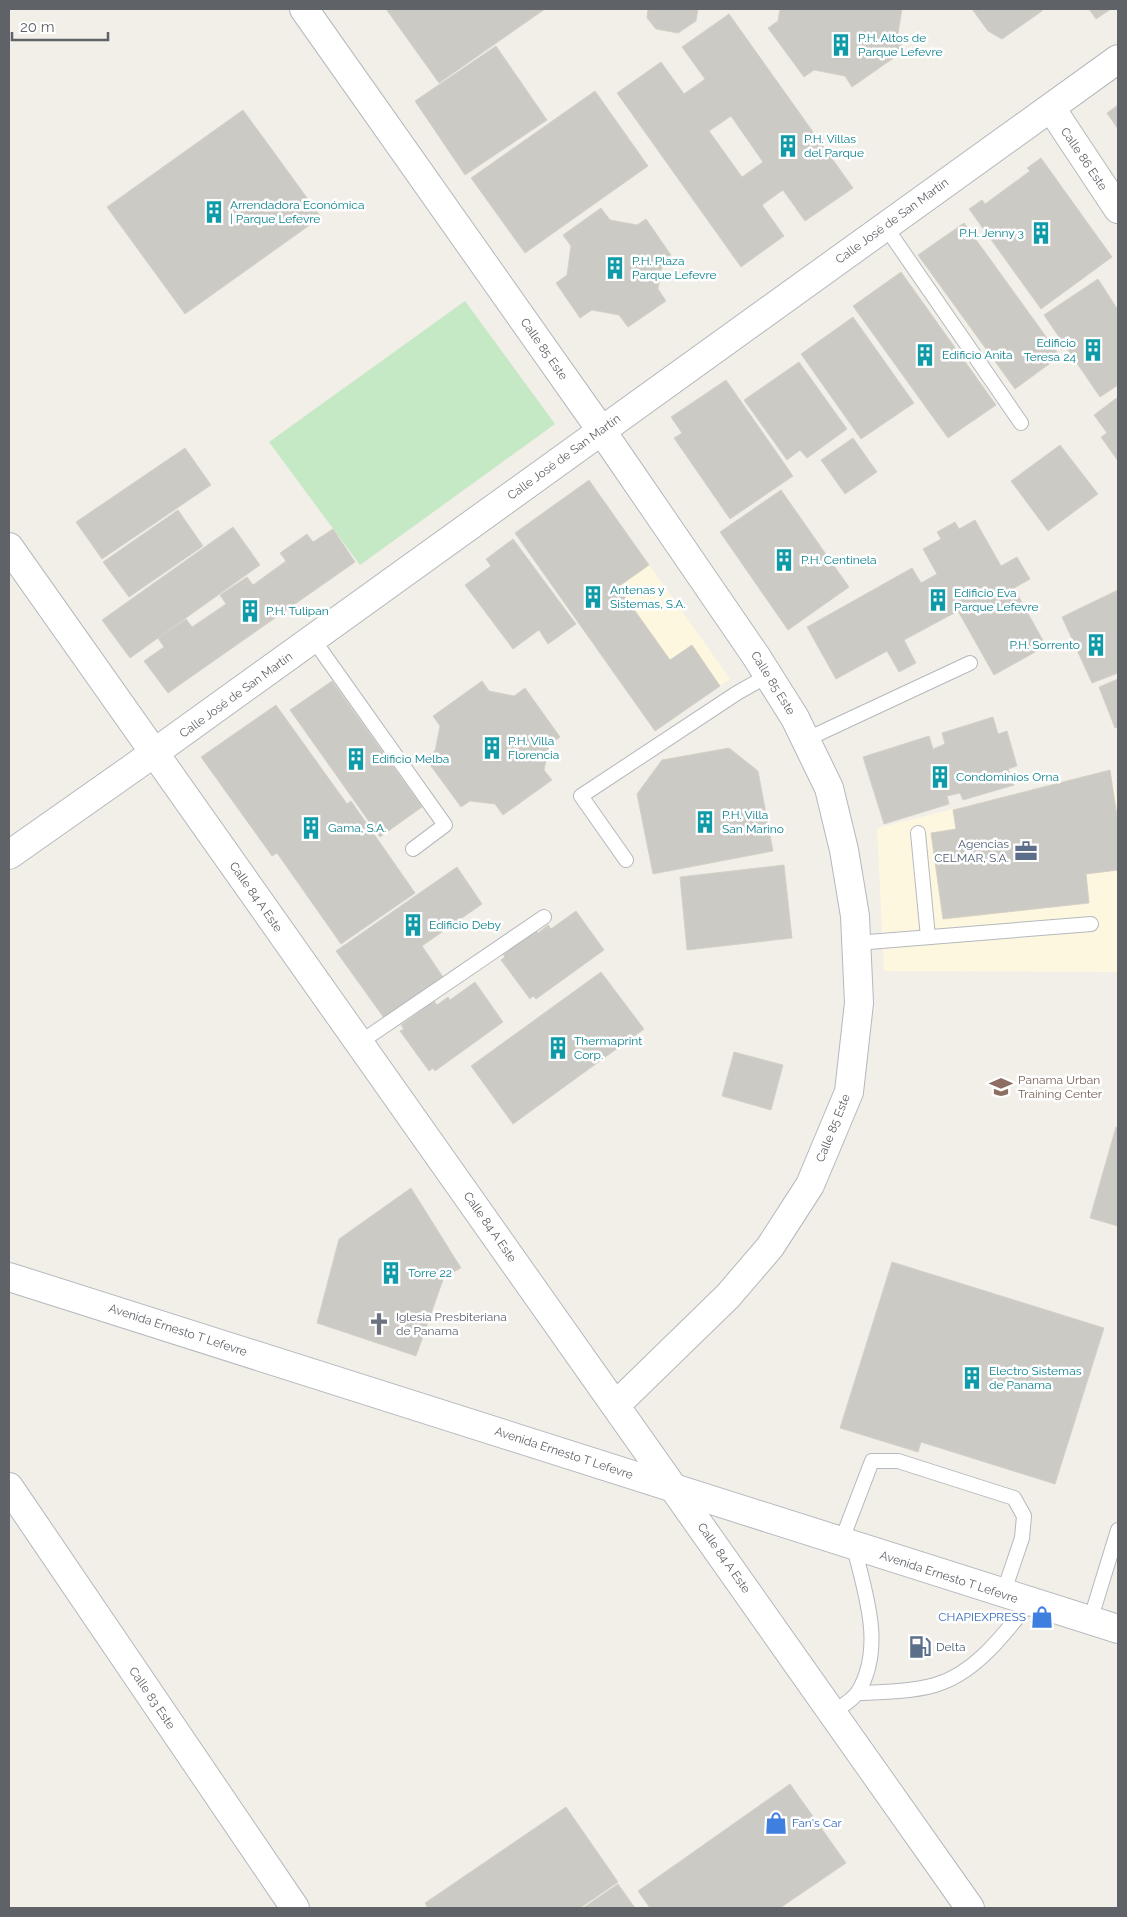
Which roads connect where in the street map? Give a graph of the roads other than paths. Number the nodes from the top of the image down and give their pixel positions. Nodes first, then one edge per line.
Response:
1 (304, 9) edge
2 (1118, 59) edge
3 (1051, 108) junction
4 (1118, 210) edge
5 (885, 226) junction
6 (1021, 423) dead end
7 (601, 430) junction
8 (9, 546) edge
9 (313, 639) junction
10 (970, 663) dead end
11 (769, 675) junction
12 (806, 740) junction
13 (154, 753) junction
14 (918, 834) dead end
15 (413, 849) dead end
16 (9, 855) edge
17 (626, 860) dead end
18 (544, 917) dead end
19 (1091, 924) dead end
20 (928, 937) junction
21 (856, 943) junction
22 (359, 1043) junction
23 (9, 1277) edge
24 (616, 1405) junction
25 (9, 1487) edge
26 (675, 1488) junction
27 (1118, 1530) edge
28 (848, 1544) junction
29 (1003, 1594) junction
30 (1030, 1602) junction
31 (1090, 1621) junction
32 (1118, 1630) edge
33 (858, 1694) junction
34 (831, 1714) junction
35 (295, 1908) edge
36 (970, 1908) edge

1 - 7 street, Calle 85 Este
2 - 3 street, Calle José de San Martín
3 - 4 street, Calle 86 Este
3 - 5 street, Calle José de San Martín
5 - 6 lane
5 - 7 street, Calle José de San Martín
7 - 9 street, Calle José de San Martín
7 - 11 street, Calle 85 Este
8 - 13 street, Calle 84 A Este
9 - 13 street, Calle José de San Martín
9 - 15 lane
10 - 12 lane
11 - 12 street, Calle 85 Este
11 - 17 lane
12 - 21 street, Calle 85 Este
13 - 16 street, Calle José de San Martín
13 - 22 street, Calle 84 A Este
14 - 20 lane
18 - 22 lane
19 - 20 lane
20 - 21 lane
21 - 24 street, Calle 85 Este
22 - 24 street, Calle 84 A Este
23 - 26 street, Avenida Ernesto T Lefevre
24 - 26 street, Calle 84 A Este
25 - 35 street, Calle 83 Este
26 - 28 street, Avenida Ernesto T Lefevre
26 - 34 street, Calle 84 A Este
27 - 31 lane
28 - 29 street, Avenida Ernesto T Lefevre
28 - 29 lane
28 - 33 lane
29 - 30 street, Avenida Ernesto T Lefevre
30 - 31 street, Avenida Ernesto T Lefevre
30 - 33 lane
31 - 32 street, Avenida Ernesto T Lefevre
33 - 34 lane
34 - 36 street, Calle 84 A Este

